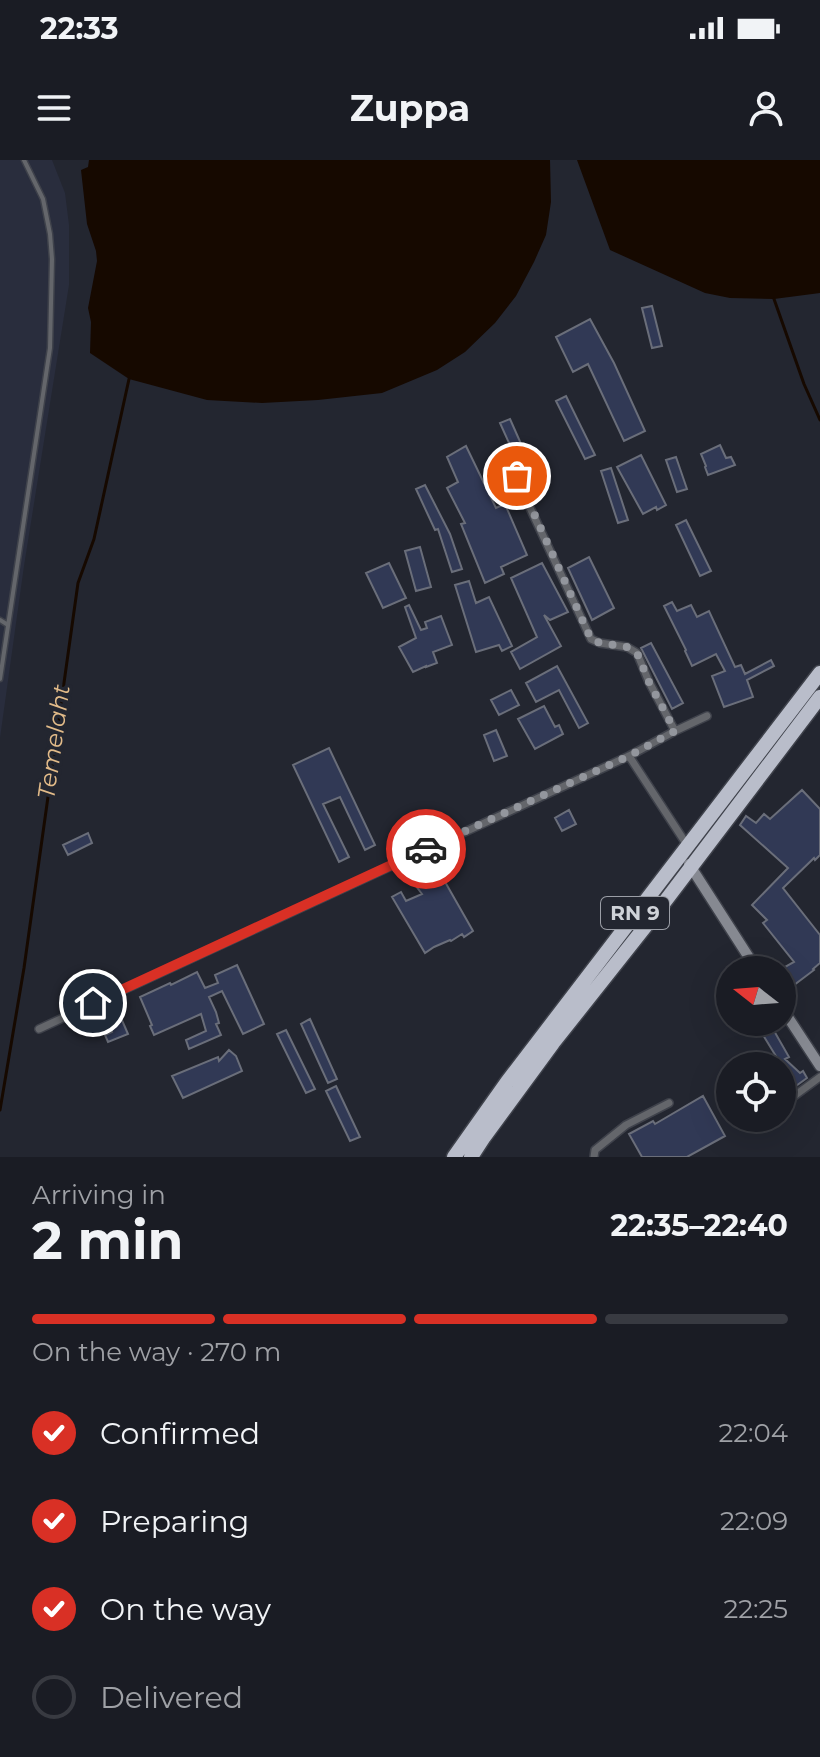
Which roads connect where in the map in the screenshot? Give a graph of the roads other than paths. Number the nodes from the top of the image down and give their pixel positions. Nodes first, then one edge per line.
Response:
1 (24, 160) edge
2 (505, 454) dead end
3 (0, 620) edge
4 (8, 625) junction
5 (820, 673) edge
6 (0, 679) edge
7 (820, 697) edge
8 (707, 716) dead end
9 (675, 731) junction
10 (629, 756) junction
11 (685, 848) junction
12 (690, 868) junction
13 (748, 956) edge
14 (39, 1029) dead end
15 (796, 1029) edge
16 (820, 1066) edge
17 (820, 1077) edge
18 (796, 1095) edge
19 (669, 1103) dead end
20 (454, 1157) edge
21 (471, 1157) edge
22 (594, 1157) edge

1 - 4 lane
2 - 9 street
3 - 4 lane
4 - 6 lane
5 - 11 highway, RN 9
7 - 12 highway, RN 9
8 - 9 street
9 - 10 street
10 - 11 street
10 - 14 street
11 - 12 main road
11 - 20 highway, RN 9
12 - 13 main road
12 - 21 highway, RN 9
15 - 16 main road
17 - 18 street
19 - 22 street

